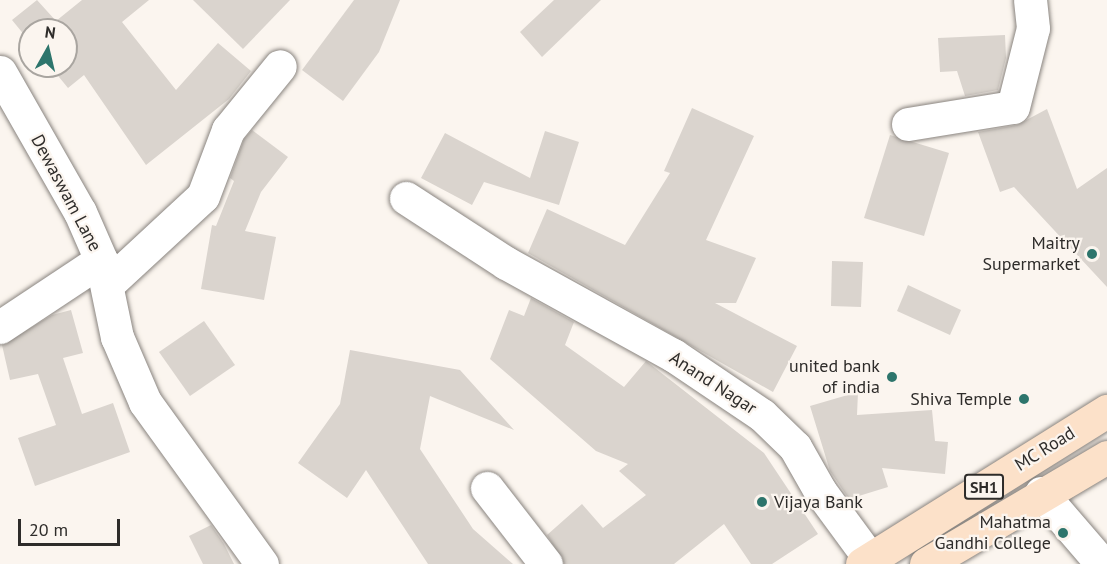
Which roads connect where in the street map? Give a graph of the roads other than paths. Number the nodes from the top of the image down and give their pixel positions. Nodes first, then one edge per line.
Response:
1 (1030, 0) edge
2 (280, 66) dead end
3 (0, 72) edge
4 (908, 124) dead end
5 (406, 198) dead end
6 (105, 272) junction
7 (0, 327) edge
8 (1107, 411) edge
9 (1107, 457) edge
10 (487, 488) dead end
11 (1041, 493) junction
12 (922, 526) junction
13 (939, 561) edge
14 (866, 562) edge
15 (262, 564) edge
16 (546, 564) edge
17 (1102, 564) edge

1 - 4 street
2 - 6 street
3 - 6 street, Dewaswam Lane
5 - 14 street, Anand Nagar
6 - 7 street
6 - 15 street, Dewaswam Lane
8 - 12 main road, MC Road / SH1
9 - 11 main road, MC Road / SH1
10 - 16 street
11 - 13 main road, MC Road / SH1
11 - 17 street
12 - 13 street
12 - 14 main road, MC Road / SH1

